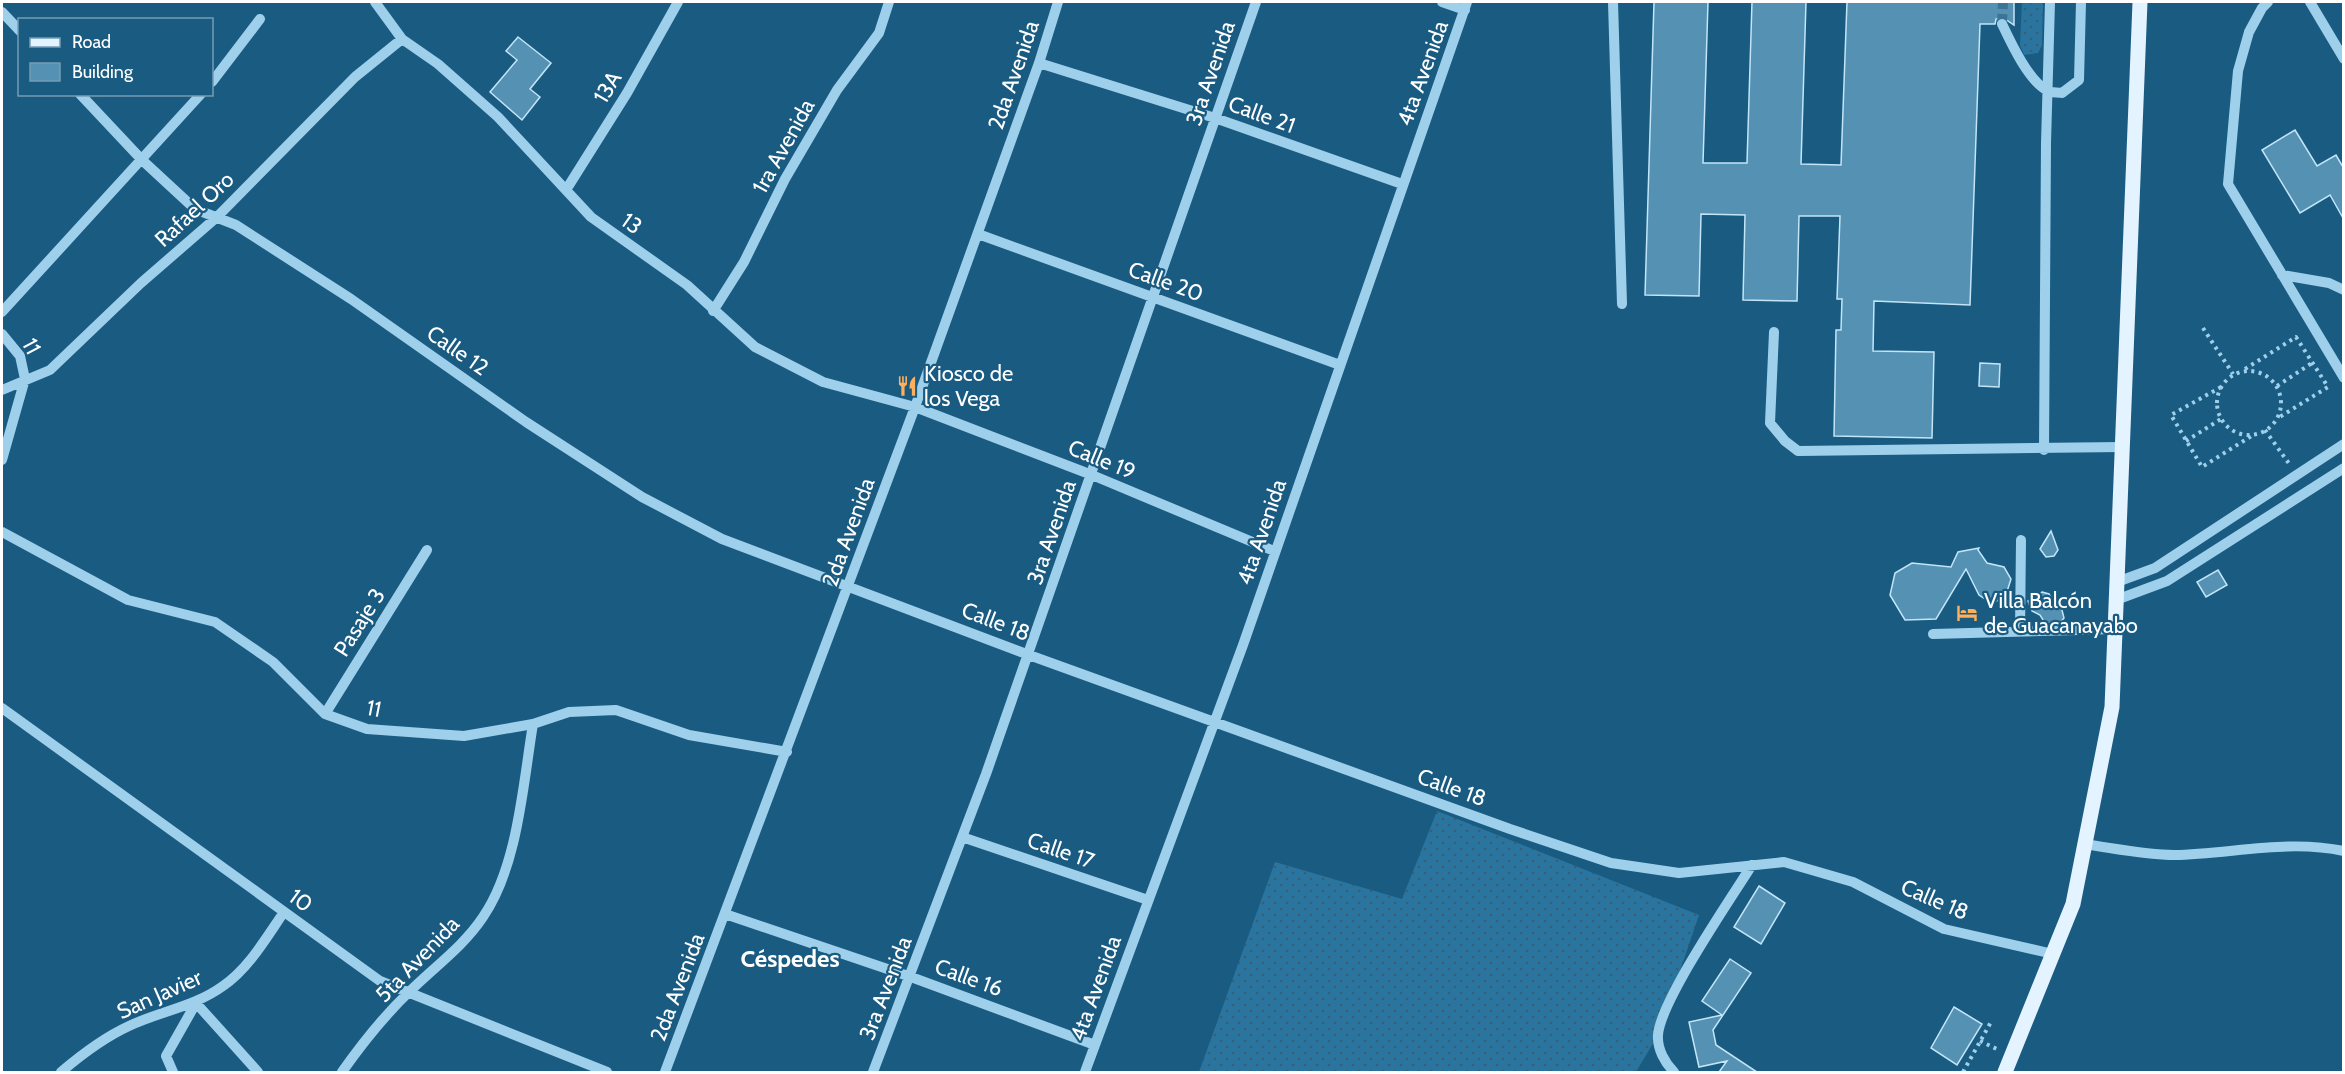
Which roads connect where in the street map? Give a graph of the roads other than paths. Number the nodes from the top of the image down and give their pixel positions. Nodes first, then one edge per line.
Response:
1 (375, 2) edge
2 (678, 2) edge
3 (889, 2) edge
4 (1058, 2) edge
5 (1256, 2) edge
6 (1442, 2) edge
7 (1613, 2) edge
8 (2050, 2) edge
9 (2081, 2) edge
10 (2140, 2) edge
11 (2268, 2) edge
12 (2310, 2) edge
13 (1466, 6) edge
14 (2, 12) edge
15 (260, 19) dead end
16 (2002, 24) tunnel mouth
17 (18, 29) edge
18 (402, 39) junction
19 (2343, 58) edge
20 (1039, 63) junction
21 (213, 81) edge
22 (2048, 91) junction
23 (82, 96) edge
24 (199, 96) edge
25 (1215, 118) junction
26 (142, 160) junction
27 (1402, 184) junction
28 (566, 190) junction
29 (216, 217) junction
30 (978, 234) junction
31 (2282, 275) junction
32 (2343, 290) edge
33 (1154, 297) junction
34 (1622, 304) dead end
35 (713, 311) junction
36 (2, 312) edge
37 (1774, 332) dead end
38 (2, 334) edge
39 (1340, 365) junction
40 (2343, 378) edge
41 (25, 379) junction
42 (2, 390) edge
43 (915, 407) junction
44 (2343, 444) edge
45 (2122, 447) junction
46 (2044, 450) junction
47 (2, 460) edge
48 (2343, 468) edge
49 (1092, 475) junction
50 (2, 532) edge
51 (2021, 540) dead end
52 (427, 550) dead end
53 (1274, 551) junction
54 (2117, 582) junction
55 (849, 585) junction
56 (2116, 600) junction
57 (2115, 629) junction
58 (2020, 632) junction
59 (1933, 634) dead end
60 (1029, 655) junction
61 (2, 708) edge
62 (325, 714) junction
63 (1215, 721) junction
64 (533, 723) junction
65 (787, 752) junction
66 (962, 837) junction
67 (2083, 844) junction
68 (2343, 851) edge
69 (1752, 865) junction
70 (1148, 900) junction
71 (284, 912) junction
72 (725, 914) junction
73 (2053, 954) junction
74 (911, 977) junction
75 (408, 993) junction
76 (196, 1003) junction
77 (1095, 1045) junction
78 (61, 1072) edge
79 (173, 1072) edge
80 (258, 1072) edge
81 (342, 1072) edge
82 (607, 1072) edge
83 (665, 1072) edge
84 (873, 1072) edge
85 (1085, 1072) edge
86 (1674, 1072) edge
87 (2005, 1072) edge

1 - 18 street, 13
2 - 28 street, 13A
3 - 35 street, 1ra Avenida
4 - 20 street, 2da Avenida
5 - 25 street, 3ra Avenida
6 - 13 street
7 - 34 street
8 - 22 street
9 - 22 street
10 - 45 main road
11 - 31 street
12 - 19 street
13 - 27 street, 4ta Avenida
14 - 17 street
15 - 21 street
16 - 22 street
18 - 28 street, 13
18 - 29 street, Rafael Oro
20 - 25 street, Calle 21
20 - 30 street, 2da Avenida
22 - 46 street
23 - 26 street, Calle 12
24 - 26 street
25 - 27 street, Calle 21
25 - 33 street, 3ra Avenida
26 - 29 street, Calle 12
26 - 36 street
27 - 39 street, 4ta Avenida
28 - 35 street, 13
29 - 41 street, Rafael Oro
29 - 55 street, Calle 12
30 - 33 street, Calle 20
30 - 43 street, 2da Avenida
31 - 32 street
31 - 40 street
33 - 39 street, Calle 20
33 - 49 street, 3ra Avenida
35 - 43 street, 13
37 - 46 street
38 - 41 street, 11
39 - 53 street, 4ta Avenida
41 - 42 street, Rafael Oro
41 - 47 street
43 - 49 street, Calle 19
43 - 55 street, 2da Avenida
44 - 54 street
45 - 46 street
45 - 54 main road
48 - 56 street
49 - 53 street, Calle 19
49 - 60 street, 3ra Avenida
50 - 62 street, 11
51 - 58 street
52 - 62 street, Pasaje 3
53 - 63 street, 4ta Avenida
54 - 56 main road
55 - 60 street, Calle 18
55 - 65 street, 2da Avenida
56 - 57 main road
57 - 58 street
57 - 67 main road
58 - 59 street
60 - 63 street, Calle 18
60 - 66 street, 3ra Avenida
61 - 71 street, 10
62 - 64 street, 11
63 - 69 street, Calle 18
63 - 70 street, 4ta Avenida
64 - 65 street, 11
64 - 75 street, 5ta Avenida
65 - 72 street, 2da Avenida
66 - 70 street, Calle 17
66 - 74 street, 3ra Avenida
67 - 68 street
67 - 73 main road
69 - 73 street, Calle 18
69 - 86 street
70 - 77 street, 4ta Avenida
71 - 75 street, 10
71 - 76 street, San Javier
72 - 74 street, Calle 16
72 - 83 street, 2da Avenida
73 - 87 main road
74 - 77 street, Calle 16
74 - 84 street, 3ra Avenida
75 - 81 street, 5ta Avenida
75 - 82 street, 10
76 - 78 street, San Javier
76 - 79 street
76 - 80 street
77 - 85 street, 4ta Avenida

